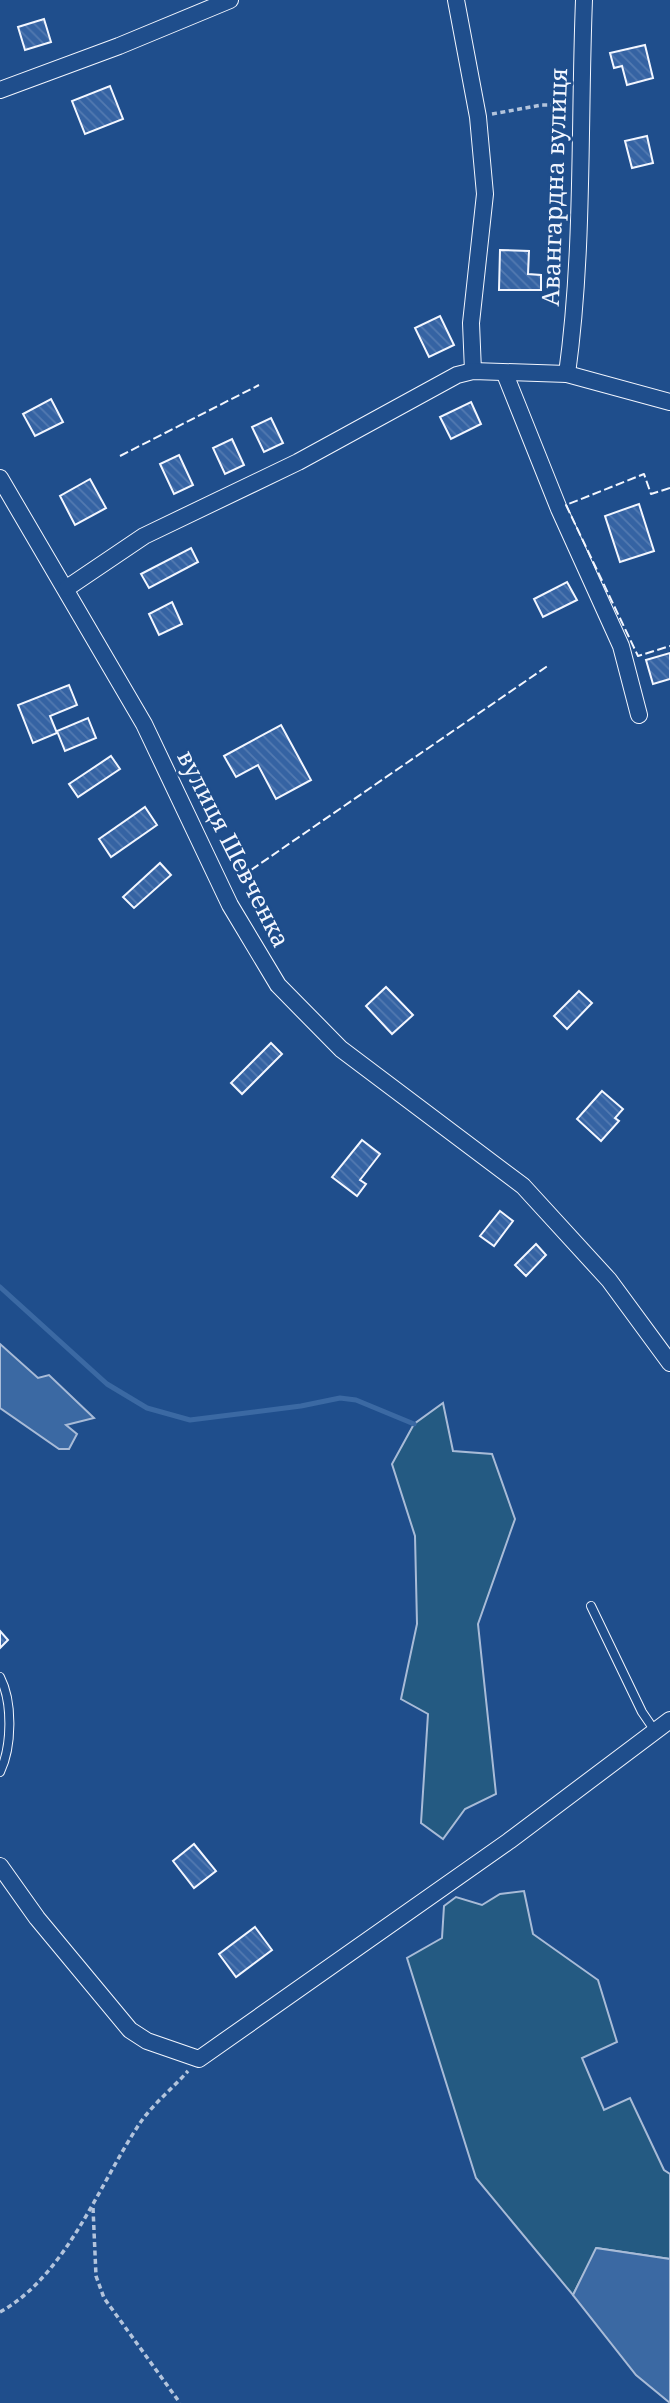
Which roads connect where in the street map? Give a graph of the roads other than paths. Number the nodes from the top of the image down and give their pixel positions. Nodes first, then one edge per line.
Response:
1 (230, 0) edge
2 (456, 0) edge
3 (584, 0) edge
4 (0, 90) edge
5 (473, 370) junction
6 (505, 374) junction
7 (567, 374) junction
8 (670, 402) edge
9 (0, 478) edge
10 (66, 588) junction
11 (639, 715) dead end
12 (670, 1363) edge
13 (591, 1606) dead end
14 (0, 1678) edge
15 (670, 1720) edge
16 (655, 1731) junction
17 (0, 1772) edge
18 (0, 1866) edge

1 - 4 street
2 - 5 street
3 - 7 street, Авангардна вулиця
5 - 6 street
5 - 10 street
6 - 7 street
6 - 11 street
7 - 8 street
9 - 10 street, вулиця Шевченка
10 - 12 street, вулиця Шевченка
13 - 16 lane
14 - 17 lane
15 - 16 street
16 - 18 street

